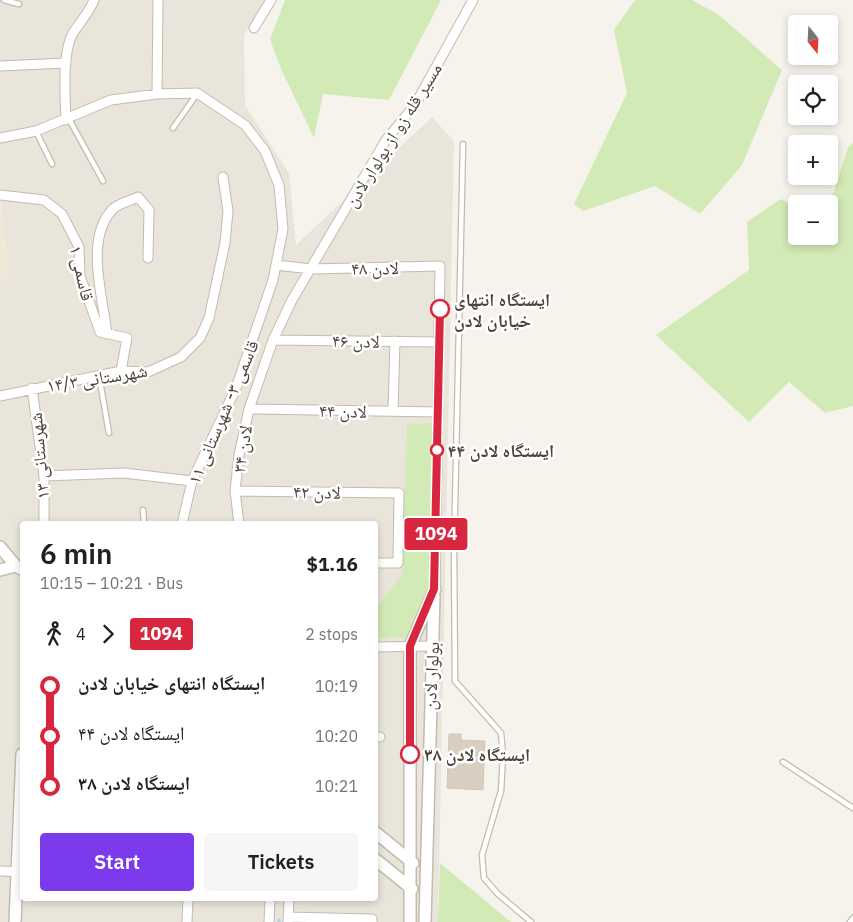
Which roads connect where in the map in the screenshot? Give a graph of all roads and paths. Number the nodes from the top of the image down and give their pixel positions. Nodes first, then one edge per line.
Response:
1 (4, 0) edge
2 (94, 0) edge
3 (158, 0) edge
4 (271, 0) edge
5 (473, 0) edge
6 (19, 4) dead end
7 (254, 28) dead end
8 (66, 63) junction
9 (0, 66) edge
10 (198, 93) junction
11 (157, 94) junction
12 (68, 119) junction
13 (173, 128) dead end
14 (36, 131) junction
15 (0, 138) edge
16 (462, 144) dead end
17 (52, 164) dead end
18 (224, 178) dead end
19 (103, 181) dead end
20 (0, 195) edge
21 (148, 258) dead end
22 (276, 265) junction
23 (311, 269) junction
24 (107, 334) junction
25 (273, 340) junction
26 (395, 341) junction
27 (439, 342) junction
28 (120, 371) junction
29 (99, 376) junction
30 (32, 388) junction
31 (0, 396) edge
32 (249, 409) junction
33 (394, 411) junction
34 (438, 412) junction
35 (110, 432) dead end
36 (44, 476) junction
37 (192, 481) junction
38 (236, 491) junction
39 (143, 510) dead end
40 (44, 521) edge
41 (144, 521) edge
42 (183, 521) edge
43 (238, 521) edge
44 (0, 548) edge
45 (378, 563) edge
46 (19, 568) edge
47 (0, 570) edge
48 (434, 589) junction
49 (410, 646) junction
50 (433, 646) junction
51 (378, 647) edge
52 (783, 762) dead end
53 (853, 808) edge
54 (378, 834) edge
55 (410, 861) junction
56 (378, 862) edge
57 (0, 872) edge
58 (20, 872) edge
59 (426, 872) junction
60 (409, 888) junction
61 (425, 896) junction
62 (188, 901) edge
63 (270, 901) edge
64 (289, 901) edge
65 (288, 920) edge
66 (372, 920) edge
67 (15, 922) edge
68 (187, 922) edge
69 (269, 922) edge
70 (410, 922) edge
71 (425, 922) edge
72 (531, 922) edge

1 - 6 lane
2 - 8 street
3 - 11 street
4 - 7 street
5 - 23 street, مسیر قله زو از بولوار لادن
8 - 9 street
8 - 12 street
10 - 11 street
10 - 13 lane
10 - 22 street, قاسمی ۳- شهرستانی ۱۱
11 - 12 street
12 - 14 street
12 - 19 lane
14 - 15 street
14 - 17 lane
16 - 72 lane
18 - 28 street, شهرستانی ۱۴/۳
20 - 24 street, قاسمی ۱
21 - 24 street
22 - 23 street, لادن ۴۸
22 - 37 street, قاسمی ۳- شهرستانی ۱۱
23 - 25 street, لادن ۳۴
23 - 27 street, لادن ۴۸
24 - 28 street
25 - 26 street, لادن ۴۶
25 - 32 street, لادن ۳۴
26 - 27 street, لادن ۴۶
26 - 33 street
27 - 34 street
28 - 29 street, شهرستانی ۱۴/۳
29 - 30 street, شهرستانی ۱۴/۳
29 - 35 lane
30 - 31 street, شهرستانی ۱۴/۳
30 - 36 street, شهرستانی ۱۳
32 - 33 street, لادن ۴۴
32 - 38 street, لادن ۳۴
33 - 34 street, لادن ۴۴
34 - 48 street
36 - 37 street
36 - 40 street, شهرستانی ۱۳
37 - 42 street, قاسمی ۳- شهرستانی ۱۱
38 - 43 street, لادن ۳۴
38 - 45 street, لادن ۴۲
39 - 41 lane
44 - 46 street
46 - 47 street
48 - 49 street, بولوار لادن
48 - 50 street, بولوار لادن
49 - 50 street
49 - 51 street
49 - 55 street, بولوار لادن
50 - 59 street, بولوار لادن
52 - 53 lane
54 - 55 street
55 - 59 street
55 - 60 street, بولوار لادن
56 - 60 street
57 - 58 street
58 - 67 street
59 - 61 street, بولوار لادن
60 - 61 street
60 - 70 street, بولوار لادن
61 - 71 street, بولوار لادن
62 - 68 street
63 - 69 street
64 - 65 street
65 - 66 street

